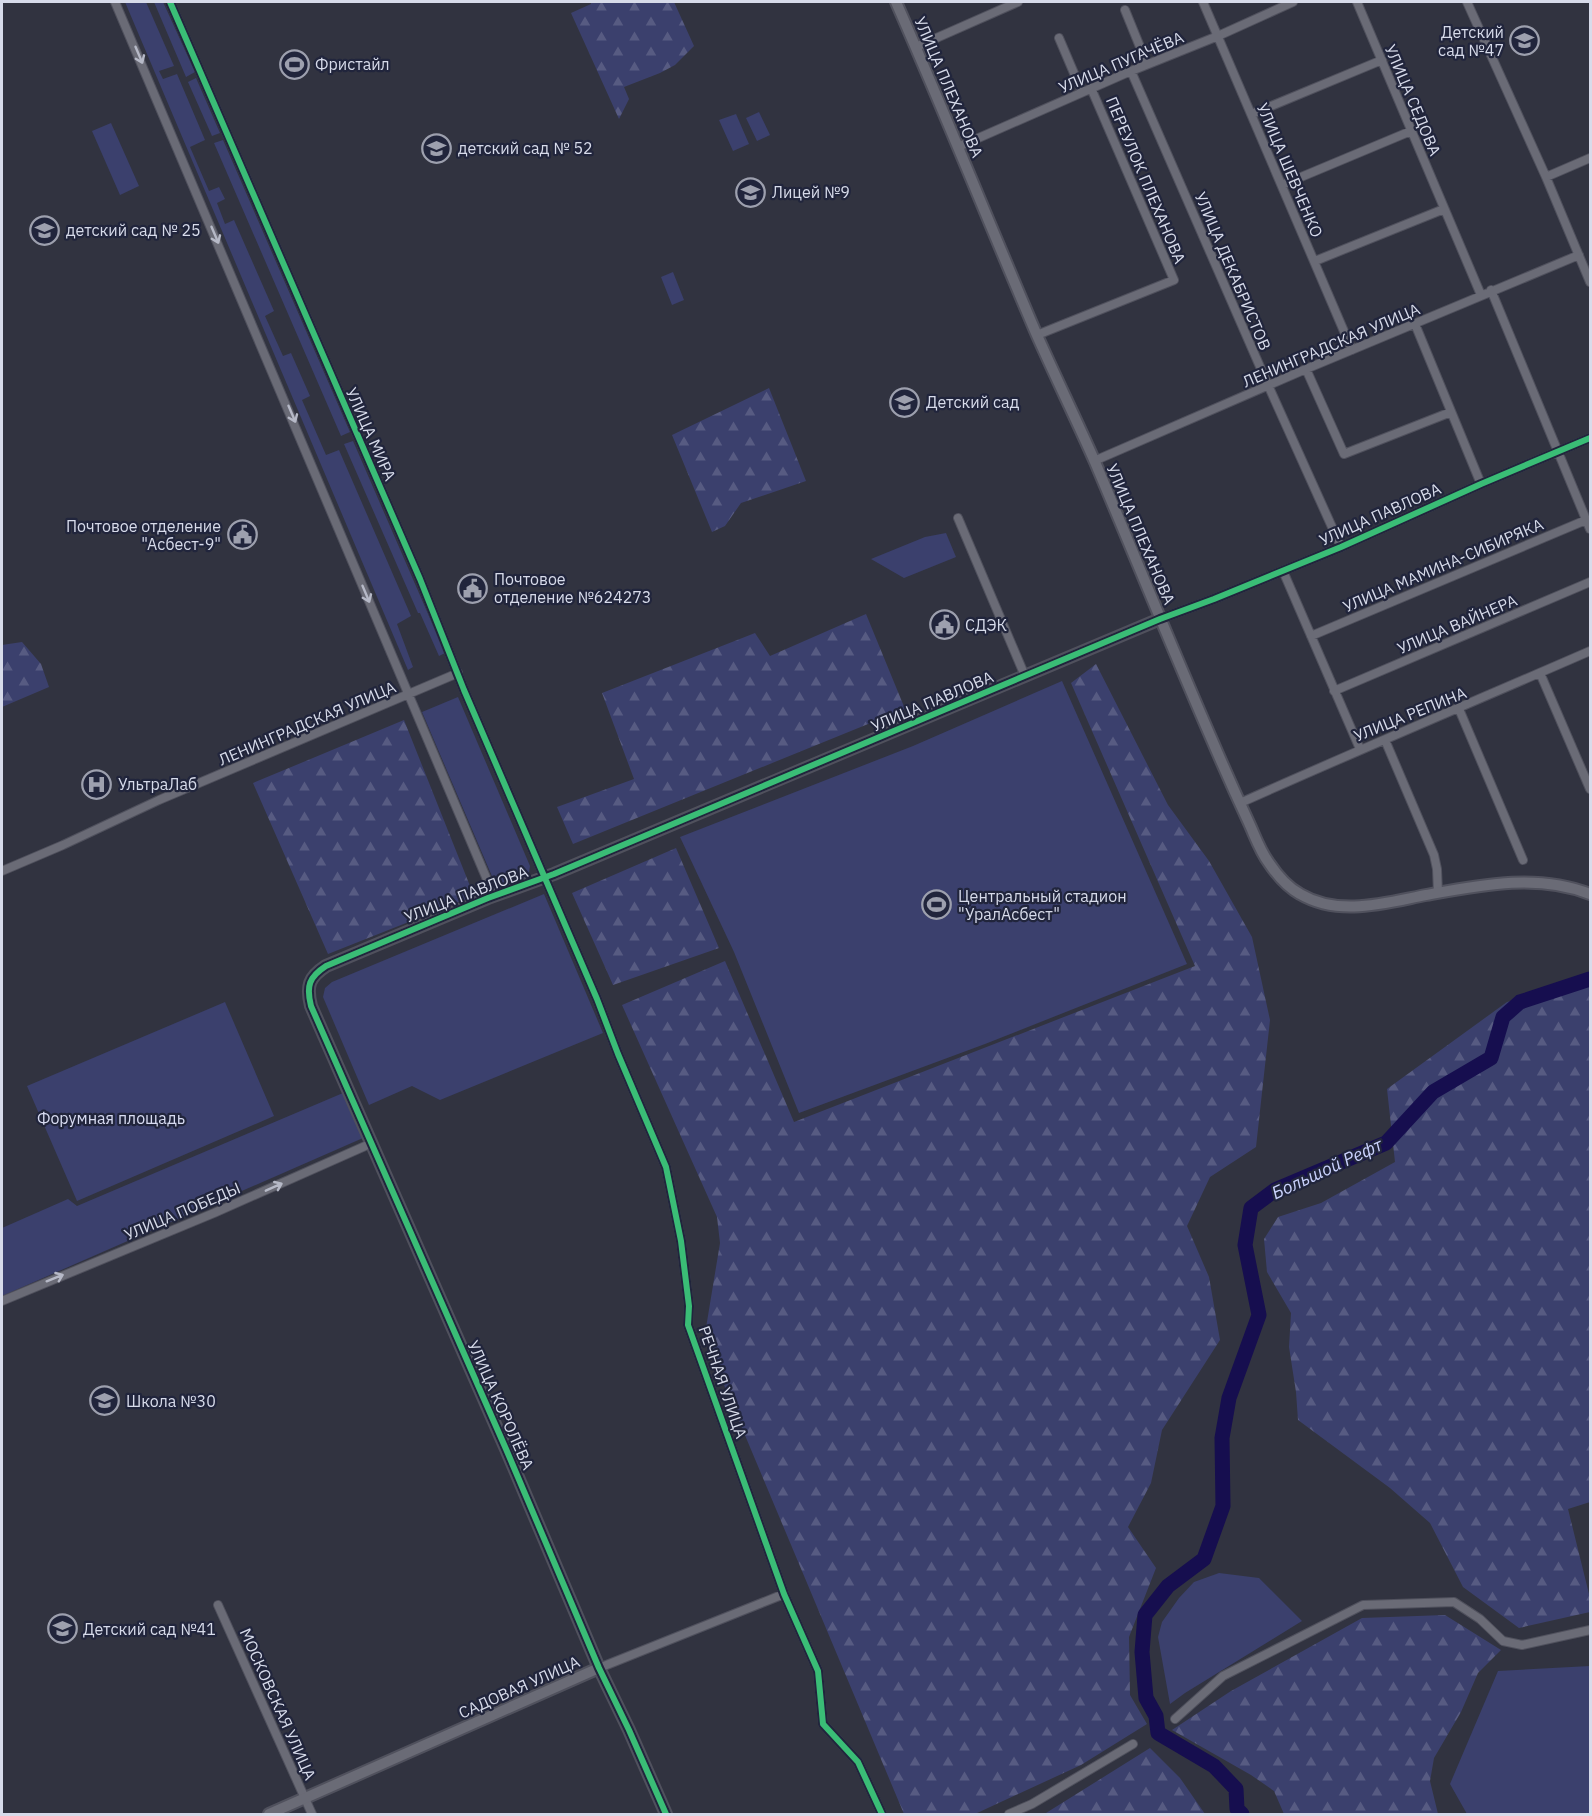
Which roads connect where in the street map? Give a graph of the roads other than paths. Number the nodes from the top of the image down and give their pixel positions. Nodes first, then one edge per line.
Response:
1 (115, 2) edge
2 (170, 2) edge
3 (896, 2) edge
4 (1018, 2) edge
5 (1203, 2) edge
6 (1293, 2) edge
7 (1357, 2) edge
8 (1467, 2) edge
9 (1125, 10) dead end
10 (1218, 36) junction
11 (1059, 38) dead end
12 (916, 47) junction
13 (1382, 60) junction
14 (1147, 64) junction
15 (1131, 71) junction
16 (1091, 88) junction
17 (1082, 92) junction
18 (1252, 114) junction
19 (1411, 131) junction
20 (958, 147) junction
21 (1590, 158) edge
22 (1546, 177) junction
23 (1282, 185) junction
24 (1444, 209) junction
25 (1579, 255) junction
26 (1315, 261) junction
27 (1590, 282) edge
28 (1491, 290) junction
29 (1481, 295) junction
30 (1415, 324) junction
31 (1037, 335) junction
32 (1352, 350) junction
33 (1306, 369) junction
34 (1268, 385) junction
35 (1451, 412) junction
36 (1590, 438) edge
37 (1558, 452) junction
38 (1094, 461) junction
39 (1481, 484) junction
40 (958, 518) dead end
41 (1586, 520) junction
42 (1590, 529) edge
43 (1341, 547) junction
44 (1283, 571) junction
45 (1590, 582) edge
46 (1160, 619) junction
47 (1311, 636) junction
48 (1590, 651) edge
49 (458, 673) junction
50 (1540, 673) junction
51 (1025, 676) junction
52 (1334, 691) junction
53 (409, 695) junction
54 (1459, 709) junction
55 (1384, 740) junction
56 (1360, 749) junction
57 (1590, 789) edge
58 (1240, 803) junction
59 (1523, 860) dead end
60 (2, 871) edge
61 (544, 878) junction
62 (1438, 893) junction
63 (1590, 894) edge
64 (494, 896) junction
65 (311, 1006) joint
66 (372, 1143) junction
67 (2, 1301) edge
68 (784, 1594) junction
69 (218, 1605) dead end
70 (1590, 1630) edge
71 (599, 1668) junction
72 (1175, 1719) dead end
73 (1133, 1744) dead end
74 (305, 1799) junction
75 (269, 1815) edge
76 (312, 1815) edge
77 (666, 1815) edge
78 (882, 1815) edge
79 (1009, 1815) edge

1 -> 53 street
2 - 49 street, УЛИЦА МИРА
3 - 12 street, УЛИЦА ПЛЕХАНОВА
4 - 12 street
5 - 10 street, УЛИЦА ШЕВЧЕНКО
6 - 10 street, УЛИЦА ПУГАЧЁВА
7 - 13 street, УЛИЦА СЕДОВА
8 - 22 street
9 - 14 street
10 - 14 street, УЛИЦА ПУГАЧЁВА
10 - 18 street, УЛИЦА ШЕВЧЕНКО
11 - 17 street
12 - 20 street, УЛИЦА ПЛЕХАНОВА
13 - 18 street
13 - 19 street, УЛИЦА СЕДОВА
14 - 15 street, УЛИЦА ПУГАЧЁВА
15 - 16 street, УЛИЦА ПУГАЧЁВА
15 - 34 street, УЛИЦА ДЕКАБРИСТОВ
16 - 17 street, УЛИЦА ПУГАЧЁВА
16 - 31 street, ПЕРЕУЛОК ПЛЕХАНОВА
17 - 20 street, УЛИЦА ПУГАЧЁВА
18 - 23 street, УЛИЦА ШЕВЧЕНКО
19 - 23 street
19 - 24 street, УЛИЦА СЕДОВА
20 - 31 street, УЛИЦА ПЛЕХАНОВА
21 - 22 street
22 - 25 street
23 - 26 street, УЛИЦА ШЕВЧЕНКО
24 - 26 street
24 - 29 street, УЛИЦА СЕДОВА
25 - 27 street
25 - 28 street, ЛЕНИНГРАДСКАЯ УЛИЦА
26 - 32 street, УЛИЦА ШЕВЧЕНКО
28 - 29 street, ЛЕНИНГРАДСКАЯ УЛИЦА
28 - 37 street
29 - 30 street, ЛЕНИНГРАДСКАЯ УЛИЦА
30 - 32 street, ЛЕНИНГРАДСКАЯ УЛИЦА
30 - 35 street
31 - 38 street, УЛИЦА ПЛЕХАНОВА
32 - 33 street, ЛЕНИНГРАДСКАЯ УЛИЦА
33 - 34 street, ЛЕНИНГРАДСКАЯ УЛИЦА
33 - 35 street
34 - 38 street, ЛЕНИНГРАДСКАЯ УЛИЦА
34 - 43 street, УЛИЦА ДЕКАБРИСТОВ
35 - 39 street
36 - 37 street, УЛИЦА ПАВЛОВА
37 - 39 street, УЛИЦА ПАВЛОВА
37 - 41 street
38 - 46 street, УЛИЦА ПЛЕХАНОВА
39 - 43 street, УЛИЦА ПАВЛОВА
40 - 51 street
41 - 42 street
41 - 47 street, УЛИЦА МАМИНА-СИБИРЯКА
43 - 44 street, УЛИЦА ПАВЛОВА
44 - 46 street, УЛИЦА ПАВЛОВА
44 - 47 street
45 - 52 street, УЛИЦА ВАЙНЕРА
46 - 51 street, УЛИЦА ПАВЛОВА
46 - 58 street, УЛИЦА ПЛЕХАНОВА
47 - 52 street
48 - 50 street, УЛИЦА РЕПИНА
49 - 53 street, ЛЕНИНГРАДСКАЯ УЛИЦА
49 - 61 street, УЛИЦА МИРА
50 - 54 street, УЛИЦА РЕПИНА
50 - 57 street
51 - 61 street, УЛИЦА ПАВЛОВА
52 - 56 street
53 - 60 street, ЛЕНИНГРАДСКАЯ УЛИЦА
53 - 64 street
54 - 55 street, УЛИЦА РЕПИНА
54 - 59 street
55 - 56 street, УЛИЦА РЕПИНА
55 - 62 street
56 - 58 street, УЛИЦА РЕПИНА
58 - 62 street, УЛИЦА ПЛЕХАНОВА
61 - 64 street, УЛИЦА ПАВЛОВА
61 - 68 street, РЕЧНАЯ УЛИЦА
62 - 63 street, УЛИЦА ПЛЕХАНОВА
64 - 65 street, УЛИЦА ПАВЛОВА
65 - 66 street, УЛИЦА КОРОЛЁВА
67 -> 66 street, УЛИЦА ПОБЕДЫ
66 - 71 street, УЛИЦА КОРОЛЁВА
68 - 71 street, САДОВАЯ УЛИЦА
68 - 78 street, РЕЧНАЯ УЛИЦА
69 - 74 street, МОСКОВСКАЯ УЛИЦА
70 - 72 street
71 - 74 street, САДОВАЯ УЛИЦА
71 - 77 street, УЛИЦА КОРОЛЁВА
73 - 79 street
74 - 75 street, САДОВАЯ УЛИЦА
74 - 76 street, МОСКОВСКАЯ УЛИЦА

